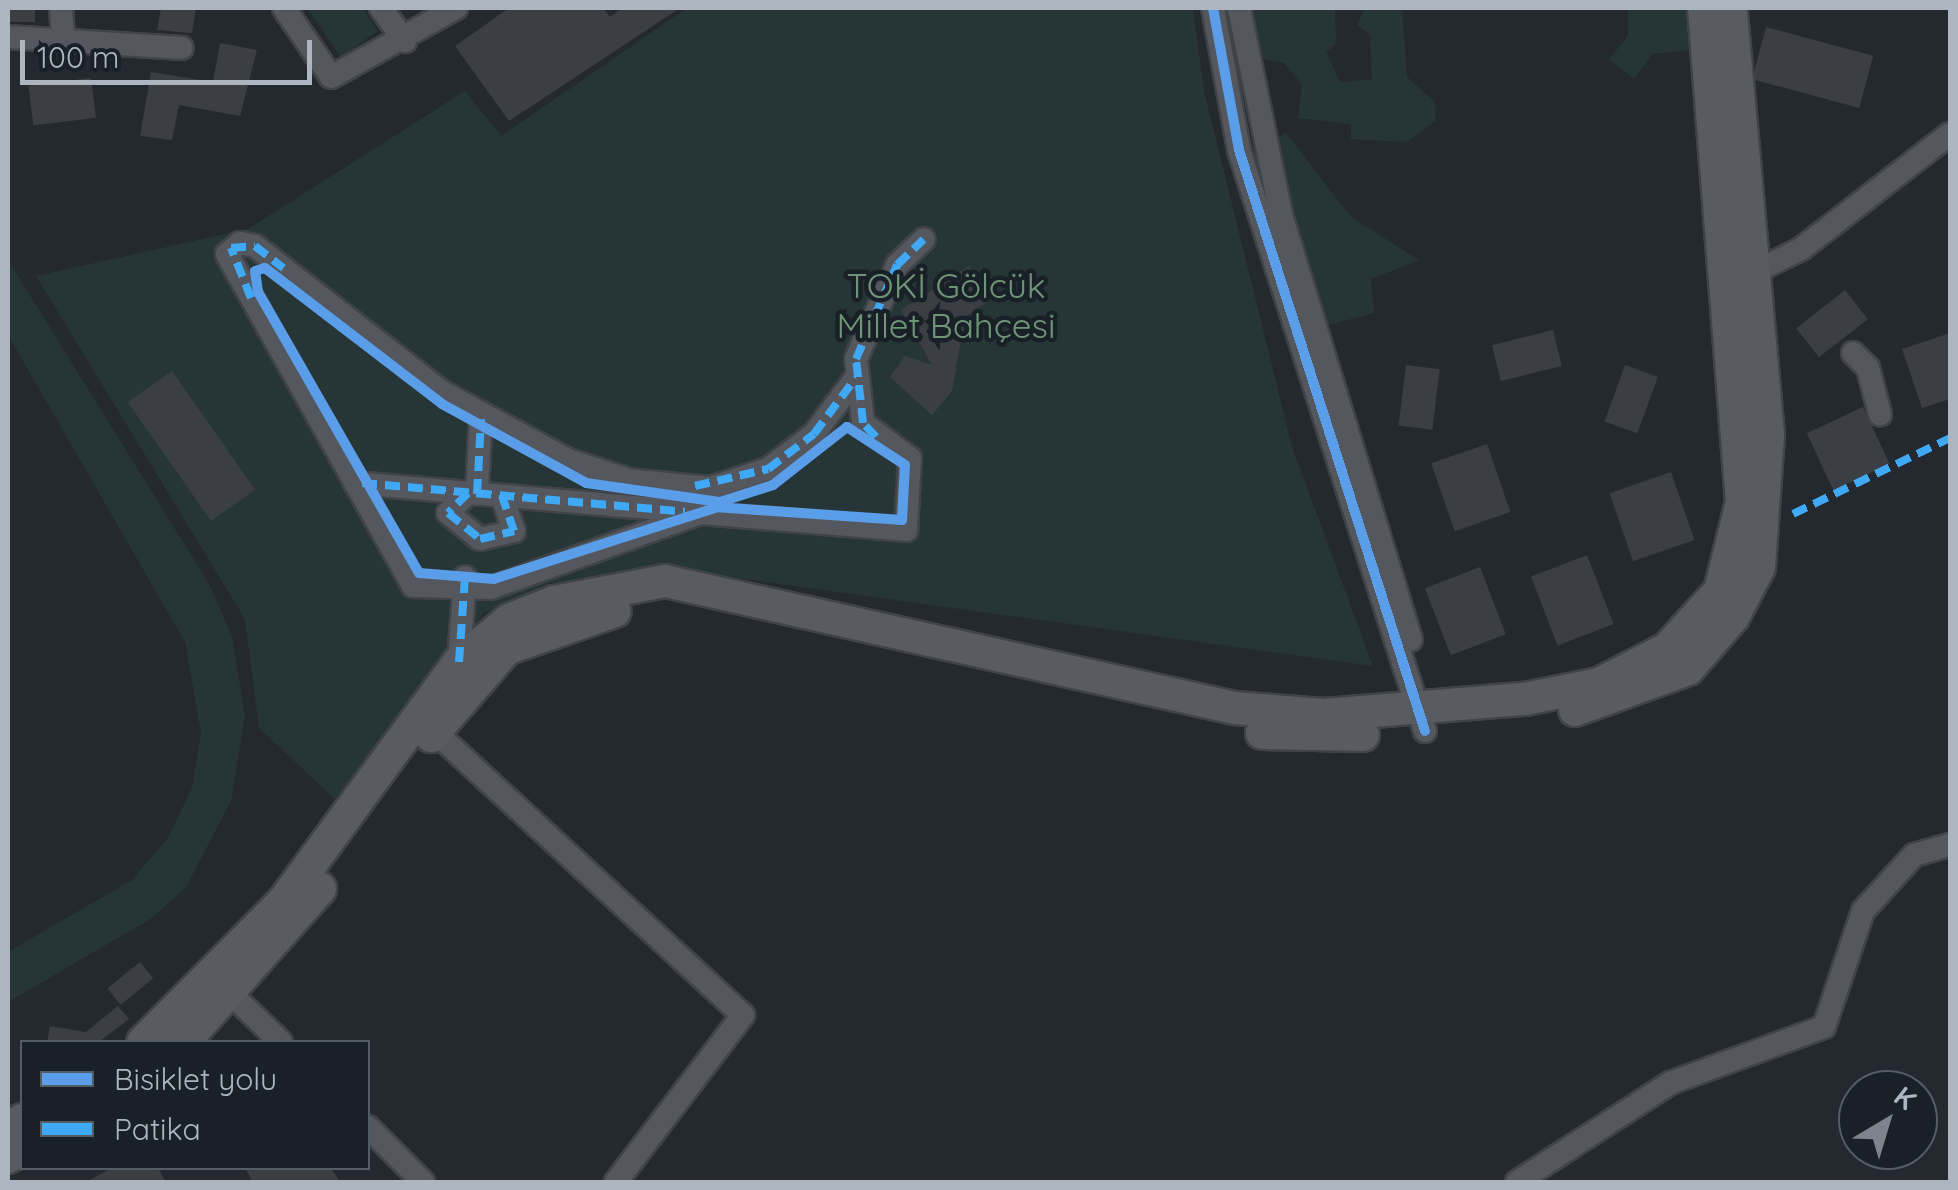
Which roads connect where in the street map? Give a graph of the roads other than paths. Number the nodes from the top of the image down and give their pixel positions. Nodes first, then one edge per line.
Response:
1 (62, 8) edge
2 (284, 8) edge
3 (381, 8) edge
4 (456, 8) edge
5 (1213, 8) edge
6 (1239, 8) edge
7 (1704, 8) edge
8 (1731, 8) edge
9 (62, 36) junction
10 (8, 37) edge
11 (405, 41) junction
12 (182, 48) dead end
13 (1950, 134) edge
14 (924, 239) dead end
15 (1744, 277) junction
16 (1854, 353) dead end
17 (855, 380) junction
18 (481, 413) junction
19 (1880, 414) dead end
20 (354, 483) junction
21 (472, 493) junction
22 (502, 496) junction
23 (700, 513) junction
24 (464, 583) junction
25 (459, 662) junction
26 (1429, 721) junction
27 (434, 732) junction
28 (1950, 845) edge
29 (231, 994) junction
30 (145, 1040) edge
31 (186, 1040) edge
32 (279, 1040) edge
33 (370, 1130) edge
34 (423, 1182) edge
35 (616, 1182) edge
36 (1516, 1182) edge

1 - 9 street
2 - 11 street
3 - 11 street
4 - 11 street
5 - 26 street
6 - 26 street
7 - 15 main road
8 - 15 main road
9 - 10 street
9 - 12 street
13 - 15 street
14 - 17 street
15 - 26 main road
16 - 19 street
17 - 18 street
17 - 23 street
18 - 20 street
18 - 21 street
20 - 21 street
20 - 24 street
21 - 22 street
21 - 22 street
22 - 23 street
23 - 24 street
24 - 25 street
25 - 26 main road
25 - 30 main road
26 - 27 main road
27 - 29 main road
27 - 35 street
28 - 36 street
29 - 31 main road
29 - 32 street
33 - 34 street

